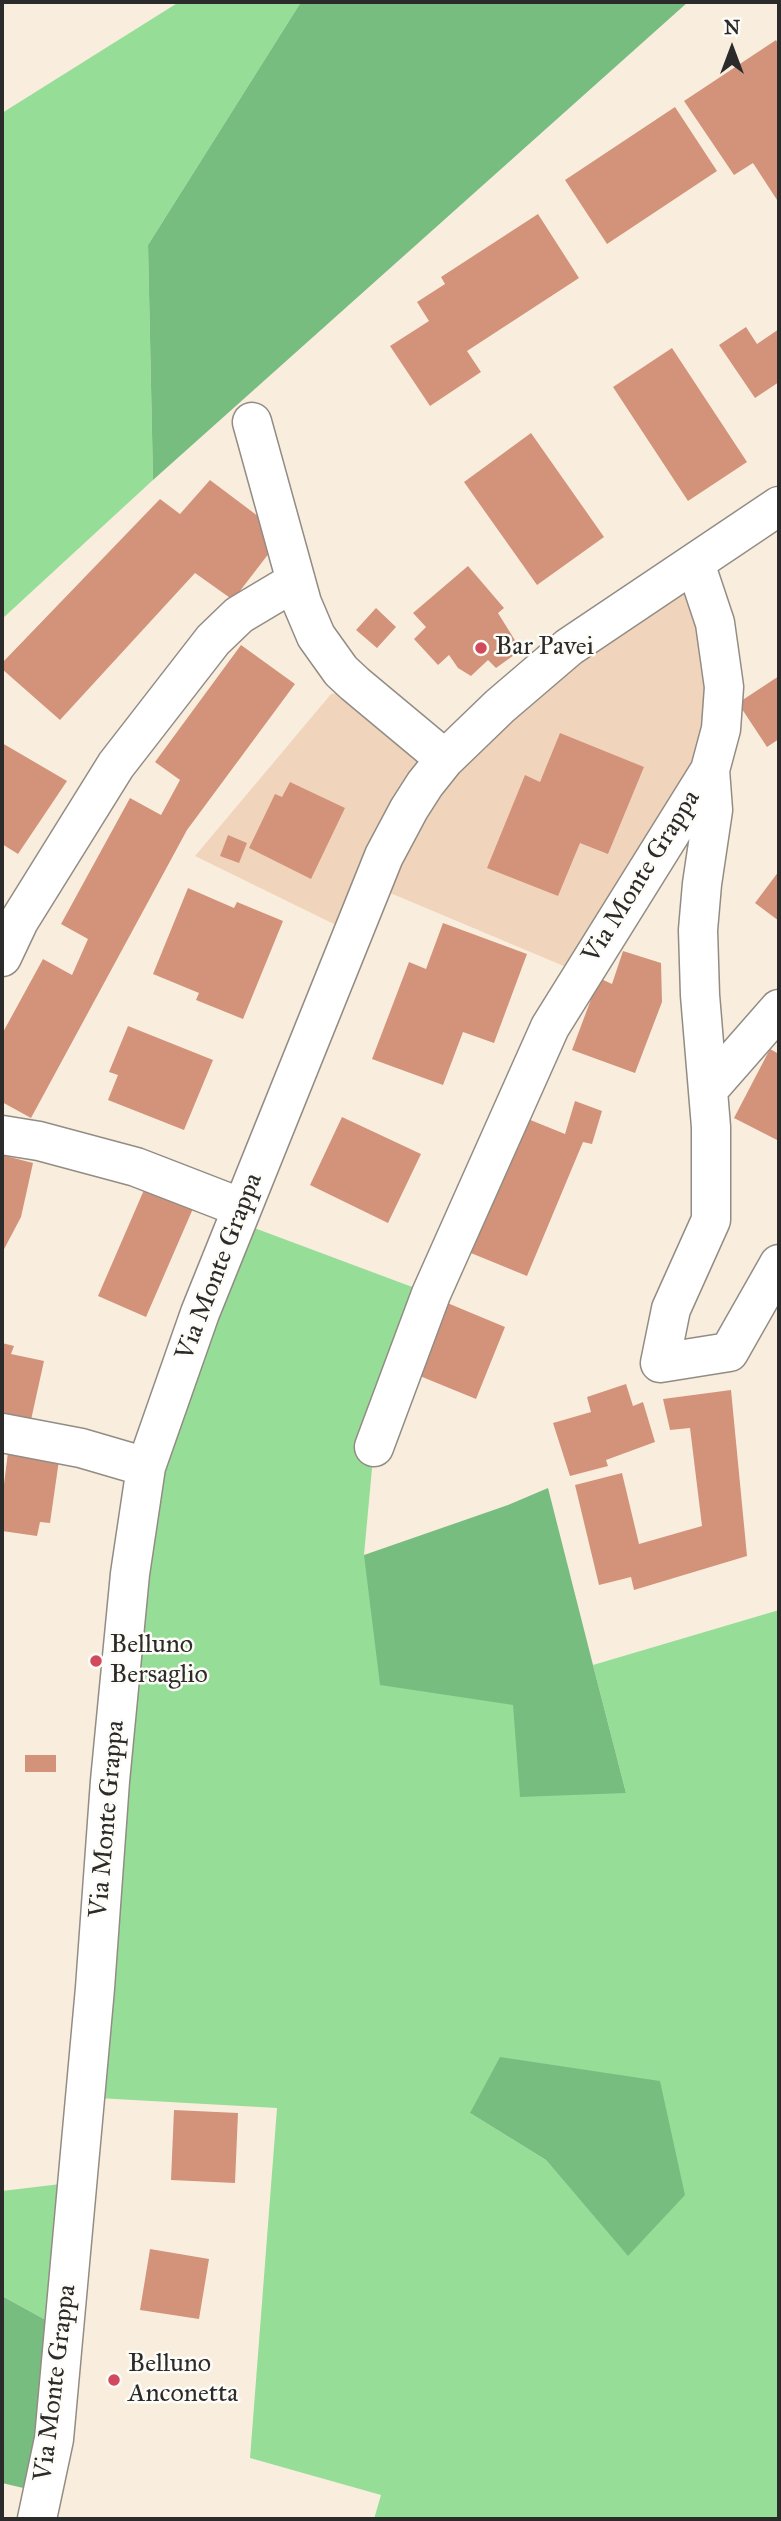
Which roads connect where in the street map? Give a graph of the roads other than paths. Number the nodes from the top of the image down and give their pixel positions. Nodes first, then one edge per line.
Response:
1 (252, 422) dead end
2 (779, 506) edge
3 (695, 563) junction
4 (296, 581) junction
5 (445, 759) junction
6 (710, 770) junction
7 (2, 957) edge
8 (779, 1009) edge
9 (708, 1090) junction
10 (2, 1135) edge
11 (243, 1208) junction
12 (779, 1264) edge
13 (2, 1433) edge
14 (374, 1447) dead end
15 (146, 1467) junction
16 (37, 2519) edge

1 - 4 street
2 - 3 street, Via Monte Grappa
3 - 5 street, Via Monte Grappa
3 - 6 street, Via Monte Grappa
4 - 5 street
4 - 7 street
5 - 11 street, Via Monte Grappa
6 - 9 street, Via Monte Grappa
6 - 14 street, Via Monte Grappa
8 - 9 street
9 - 12 street, Via Monte Grappa
10 - 11 street
11 - 15 street, Via Monte Grappa
13 - 15 street
15 - 16 street, Via Monte Grappa

